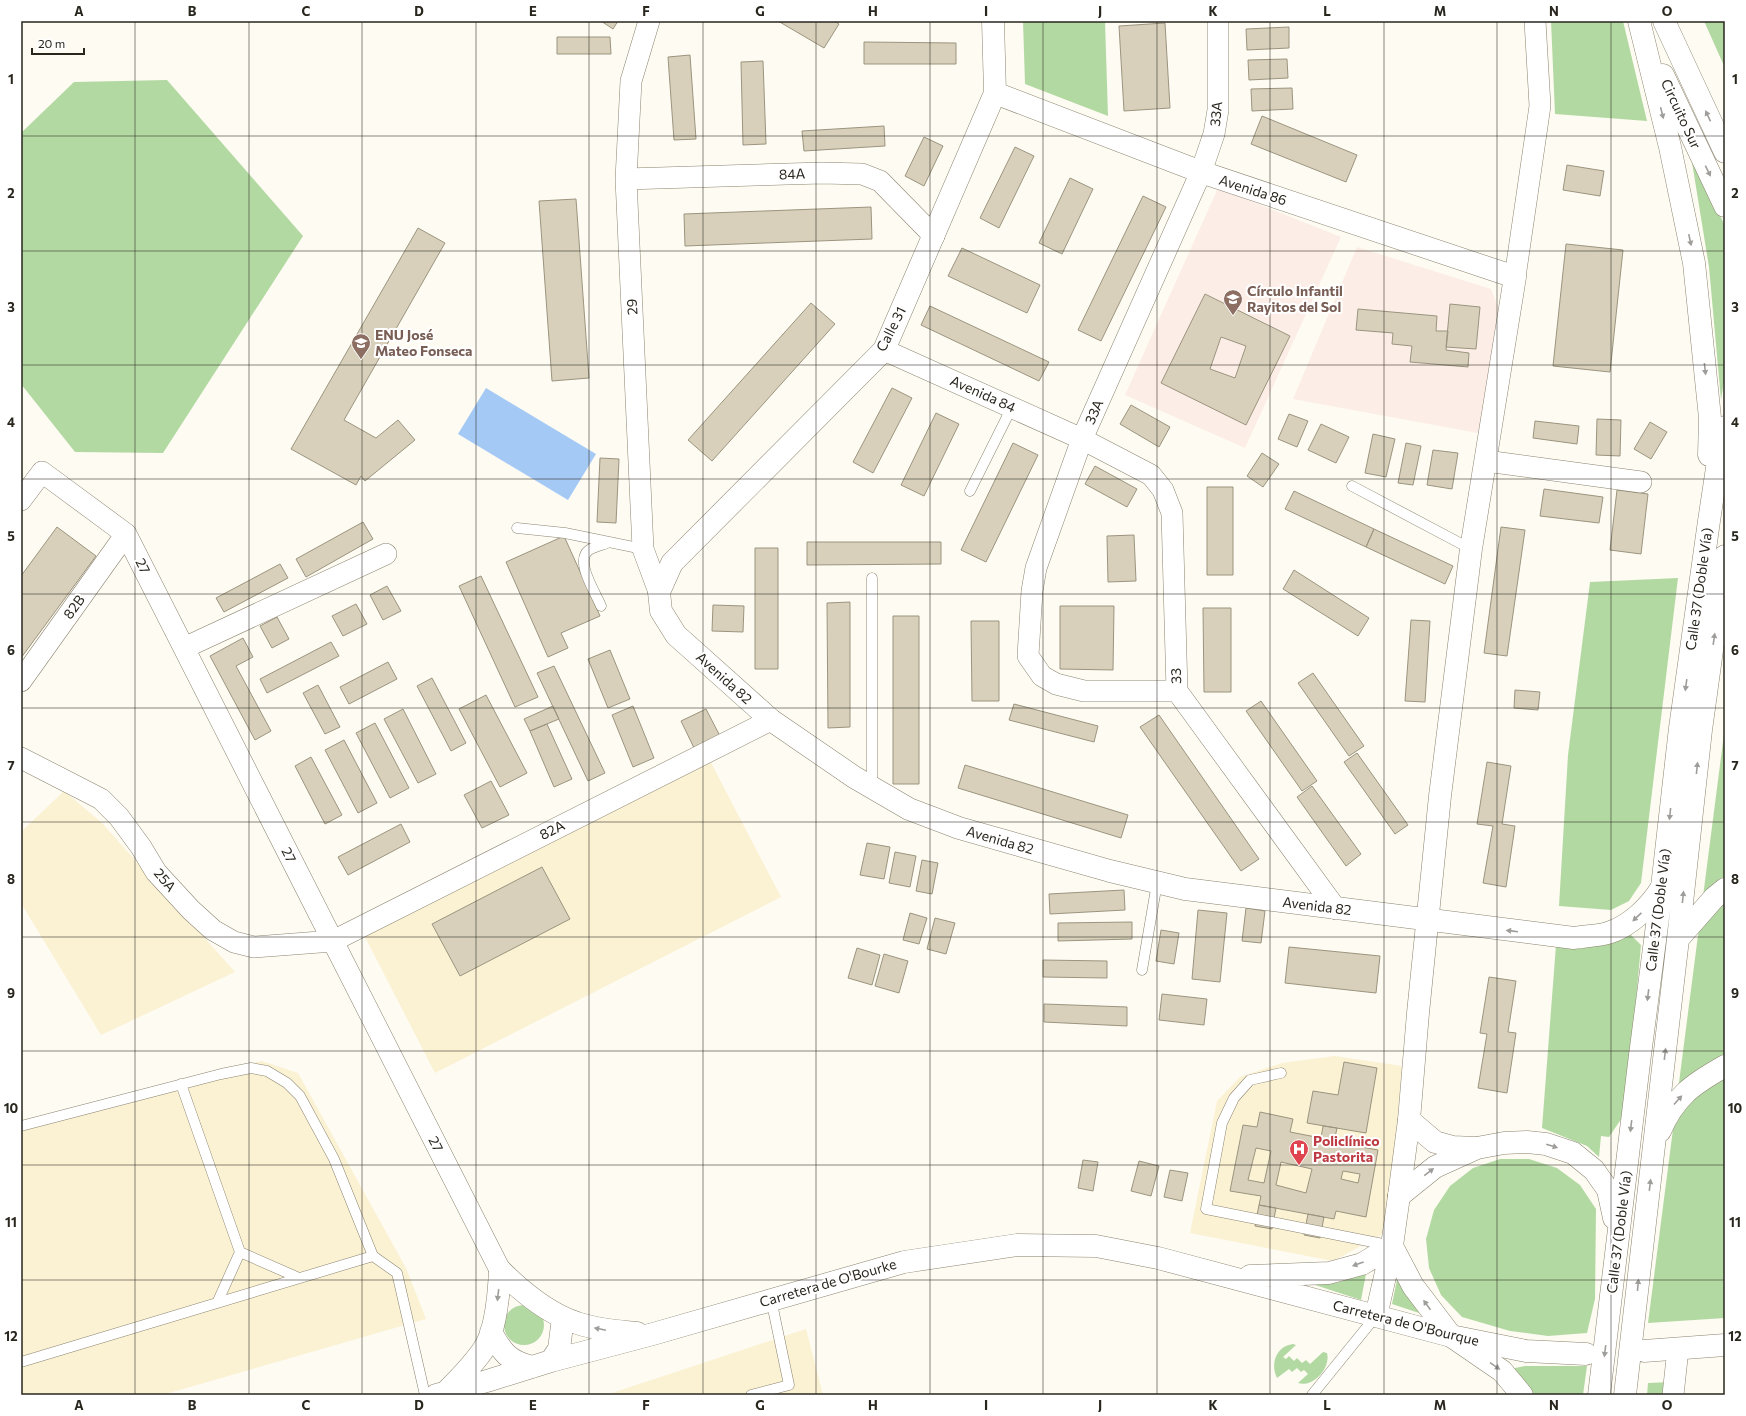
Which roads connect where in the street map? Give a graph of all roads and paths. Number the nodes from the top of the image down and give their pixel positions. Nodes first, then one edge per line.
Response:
1 (649, 21) edge
2 (992, 21) edge
3 (1218, 21) edge
4 (1535, 21) edge
5 (1639, 21) edge
6 (1664, 21) edge
7 (995, 93) junction
8 (1725, 152) edge
9 (1201, 172) junction
10 (626, 178) junction
11 (1725, 206) edge
12 (934, 236) junction
13 (1515, 277) junction
14 (884, 350) junction
15 (1012, 407) junction
16 (1725, 427) edge
17 (1082, 439) junction
18 (1486, 461) junction
19 (1641, 482) dead end
20 (1352, 486) dead end
21 (970, 491) dead end
22 (23, 492) edge
23 (1709, 521) junction
24 (517, 528) dead end
25 (126, 534) junction
26 (607, 543) junction
27 (643, 549) junction
28 (1471, 549) junction
29 (386, 554) dead end
30 (1725, 556) edge
31 (872, 578) dead end
32 (659, 592) junction
33 (601, 606) dead end
34 (184, 648) junction
35 (21, 681) edge
36 (1177, 691) junction
37 (771, 720) junction
38 (21, 758) edge
39 (872, 788) junction
40 (1157, 883) junction
41 (1662, 887) junction
42 (1725, 889) edge
43 (1336, 909) junction
44 (1428, 920) junction
45 (1678, 939) junction
46 (333, 941) junction
47 (1142, 970) dead end
48 (1725, 1066) edge
49 (1281, 1073) dead end
50 (181, 1084) junction
51 (1409, 1120) junction
52 (21, 1126) edge
53 (1654, 1146) junction
54 (1477, 1148) junction
55 (1399, 1196) junction
56 (1618, 1234) junction
57 (1392, 1246) junction
58 (240, 1252) junction
59 (373, 1256) junction
60 (500, 1270) junction
61 (1228, 1277) junction
62 (299, 1278) junction
63 (771, 1299) junction
64 (218, 1301) junction
65 (1376, 1316) junction
66 (563, 1318) junction
67 (490, 1332) junction
68 (652, 1334) junction
69 (1451, 1336) junction
70 (1725, 1345) edge
71 (1678, 1349) junction
72 (1644, 1351) dead end
73 (1586, 1354) dead end
74 (21, 1362) edge
75 (541, 1364) junction
76 (436, 1394) edge
77 (751, 1395) edge
78 (1312, 1395) edge
79 (1522, 1395) edge
80 (1599, 1395) edge
81 (1625, 1395) edge
82 (1673, 1395) edge

1 - 10 street, 29
2 - 7 main road, Calle 31
3 - 9 street, 33A
4 - 13 street
5 -> 11 main road, Circuito Sur
5 -> 23 main road
8 -> 6 main road, Circuito Sur
7 - 9 main road, Avenida 86
7 - 12 main road, Calle 31
9 - 13 main road, Avenida 86
9 - 17 street, 33A
10 - 12 street, 84A
10 - 27 street, 29
12 - 14 main road, Calle 31
13 - 18 main road
14 - 15 street, Avenida 84
14 - 32 main road, Calle 31
15 - 17 street, Avenida 84
15 - 21 lane
16 - 23 main road, Calle 37 (Doble Vía)
17 - 36 street, 33
17 - 36 street, 33A
18 - 19 street
18 - 28 main road
20 - 28 lane
22 - 25 street, 27
23 -> 41 main road, Calle 37 (Doble Vía)
24 - 26 lane
25 - 34 street, 27
25 - 35 street, 82B
26 - 27 lane
26 - 33 lane
27 - 32 street, 29
28 - 44 main road
29 - 34 street
45 -> 30 main road, Calle 37 (Doble Vía)
31 - 39 lane
32 - 37 main road, Avenida 82
34 - 46 street, 27
36 - 43 street, 33
37 - 39 main road, Avenida 82
37 - 46 street, 82A
38 - 46 street, 25A
39 - 40 main road, Avenida 82
40 - 43 main road, Avenida 82
40 - 47 lane
41 -> 44 main road, Avenida 82
41 -> 56 main road, Calle 37 (Doble Vía)
42 - 45 main road
43 - 44 main road, Avenida 82
44 - 51 main road
53 -> 45 main road, Calle 37 (Doble Vía)
46 - 60 street, 27
53 -> 48 main road
49 - 57 lane
50 - 52 lane
50 - 58 lane
50 - 59 lane
51 - 54 main road
51 - 55 main road
81 -> 53 main road, Calle 37 (Doble Vía)
55 -> 54 main road
54 -> 56 main road
55 - 57 main road
56 -> 80 main road, Calle 37 (Doble Vía)
57 -> 61 main road
57 - 65 main road
69 -> 57 main road
58 - 62 lane
58 - 64 lane
59 - 62 lane
59 - 76 lane
60 - 66 main road
60 -> 67 main road
61 - 63 main road, Carretera de O'Bourke
61 - 65 main road, Carretera de O'Bourque
62 - 64 lane
63 - 68 main road, Carretera de O'Bourke
63 - 77 lane
64 - 74 lane
65 - 69 main road, Carretera de O'Bourque
65 - 78 lane
68 -> 66 main road
66 - 75 main road
67 - 75 main road
67 - 76 main road
68 - 75 main road, Carretera de O'Bourke
69 - 73 main road, Carretera de O'Bourque
69 -> 79 main road
70 - 71 main road
71 - 72 main road
71 - 82 street
75 - 76 main road, Carretera de O'Bourke

